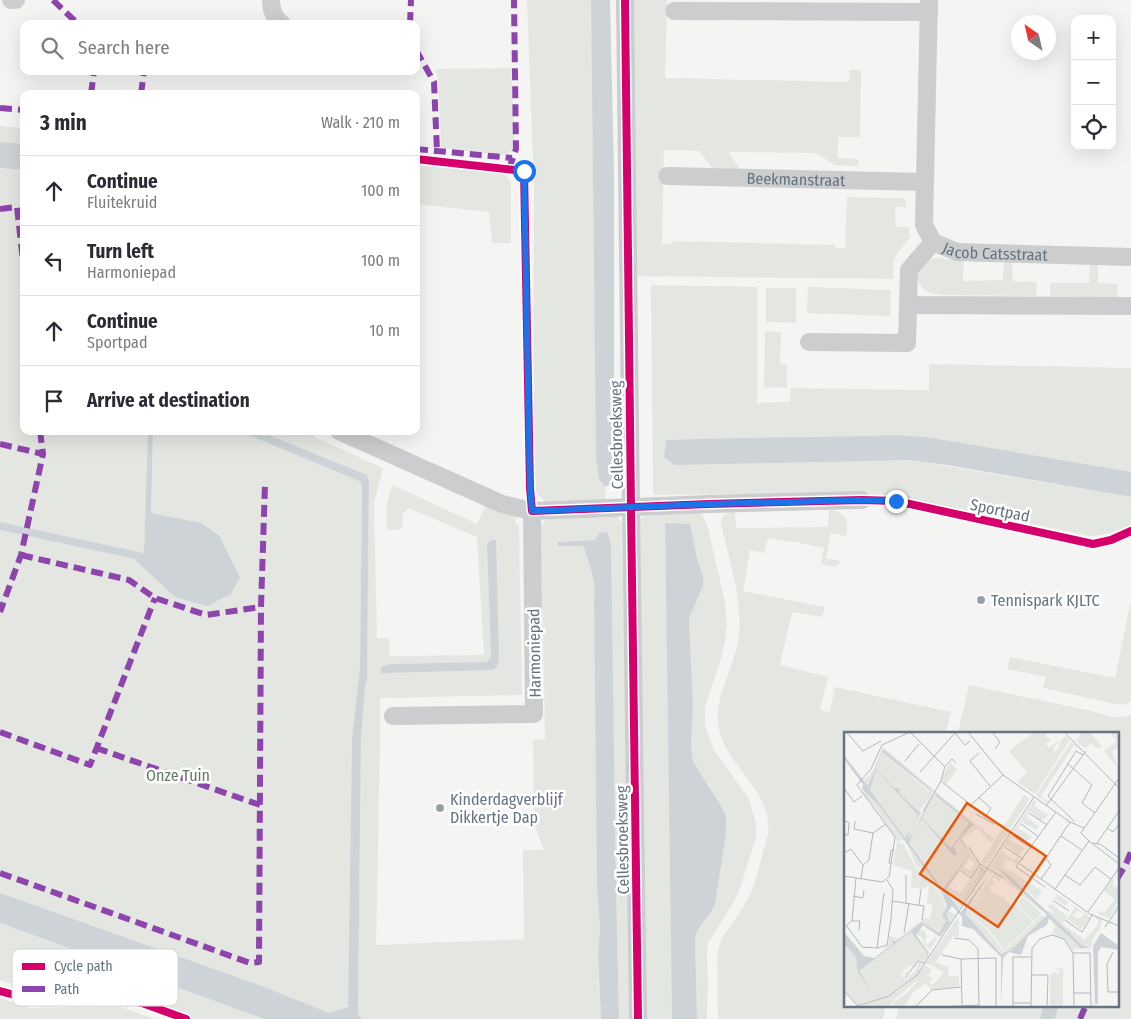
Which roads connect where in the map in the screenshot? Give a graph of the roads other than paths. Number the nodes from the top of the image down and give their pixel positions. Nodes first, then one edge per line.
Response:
1 (11, 0) edge
2 (16, 0) edge
3 (271, 0) edge
4 (625, 0) edge
5 (929, 6) edge
6 (674, 10) dead end
7 (277, 20) edge
8 (668, 176) dead end
9 (924, 182) junction
10 (934, 242) junction
11 (1131, 256) edge
12 (908, 305) junction
13 (1131, 306) edge
14 (809, 342) dead end
15 (348, 435) edge
16 (862, 500) dead end
17 (631, 507) junction
18 (532, 511) junction
19 (393, 716) dead end
20 (638, 1019) edge

1 - 2 street
3 - 7 street
4 - 17 street, Cellesbroeksweg
5 - 6 street
5 - 9 street
8 - 9 street, Beekmanstraat
9 - 10 street
10 - 11 street, Jacob Catsstraat
10 - 12 street, Jacob Catsstraat
12 - 13 street
12 - 14 street, Jacob Catsstraat
15 - 18 street
16 - 17 street
17 - 18 street
17 - 20 street, Cellesbroeksweg
18 - 19 street, Harmoniepad

